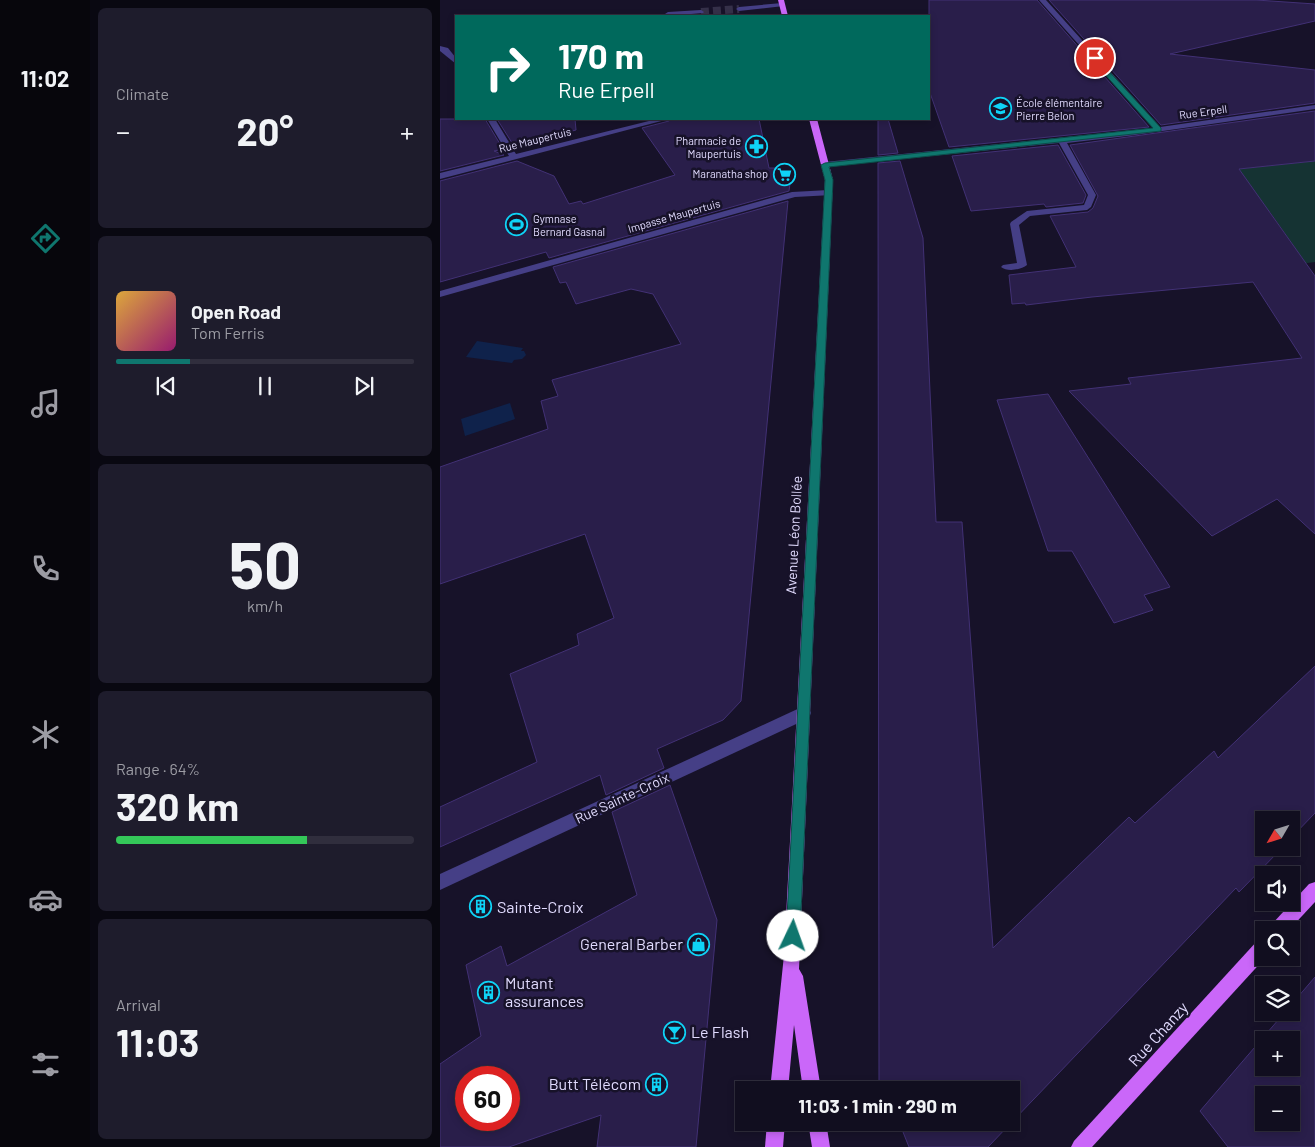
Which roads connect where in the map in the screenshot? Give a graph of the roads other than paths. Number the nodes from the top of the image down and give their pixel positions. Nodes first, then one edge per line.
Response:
1 (1042, 0) edge
2 (781, 3) edge
3 (739, 9) tunnel mouth
4 (701, 12) dead end
5 (668, 14) dead end
6 (785, 15) edge
7 (440, 48) edge
8 (455, 61) edge
9 (1315, 107) edge
10 (492, 120) edge
11 (661, 120) edge
12 (813, 120) edge
13 (1158, 129) junction
14 (1061, 140) junction
15 (514, 157) junction
16 (825, 165) junction
17 (440, 176) edge
18 (829, 193) junction
19 (1006, 267) dead end
20 (440, 294) edge
21 (804, 713) junction
22 (440, 882) edge
23 (1315, 890) edge
24 (1286, 921) edge
25 (792, 955) junction
26 (1255, 956) edge
27 (780, 1081) edge
28 (811, 1081) edge
29 (775, 1131) edge
30 (818, 1131) edge
31 (774, 1147) edge
32 (821, 1147) edge
33 (1080, 1147) edge

1 - 13 street
2 - 3 street
2 - 6 main road
4 - 5 street
7 - 8 street
9 - 13 street, Rue Erpell
10 - 15 street
11 - 15 street, Rue Maupertuis
12 - 16 main road, Avenue Léon Bollée
13 - 14 street, Rue Erpell
14 - 16 street, Rue Erpell
14 - 19 street
15 - 17 street, Rue Maupertuis
16 - 18 main road, Avenue Léon Bollée
18 - 20 street, Impasse Maupertuis
18 - 21 main road, Avenue Léon Bollée
21 - 22 street, Rue Sainte-Croix
21 - 25 main road, Avenue Léon Bollée
23 - 24 main road
25 - 27 main road, Avenue Léon Bollée
25 - 28 main road, Avenue Léon Bollée
26 - 33 main road, Rue Chanzy
29 - 31 main road
30 - 32 main road

